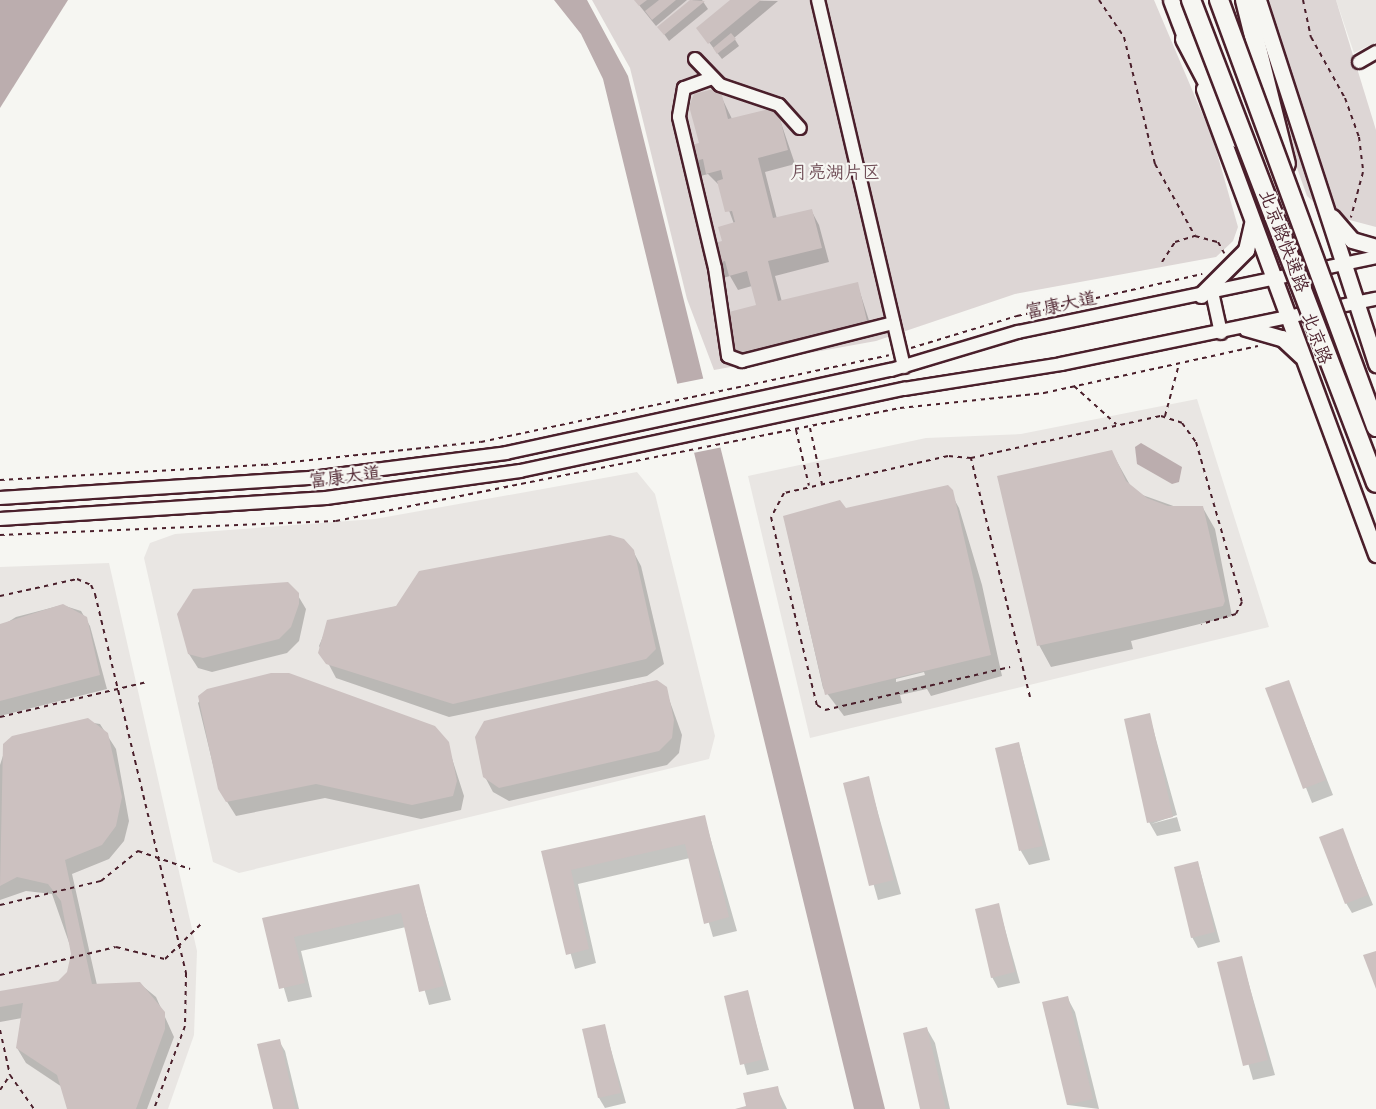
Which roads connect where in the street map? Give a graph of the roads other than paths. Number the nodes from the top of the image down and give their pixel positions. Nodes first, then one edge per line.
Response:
1 (818, 0) edge
2 (1171, 0) edge
3 (1191, 0) edge
4 (1219, 0) edge
5 (1245, 0) edge
6 (1258, 0) edge
7 (1185, 39) junction
8 (1376, 52) edge
9 (695, 59) dead end
10 (1359, 62) dead end
11 (712, 78) junction
12 (800, 128) dead end
13 (1312, 176) junction
14 (1266, 193) junction
15 (1296, 210) junction
16 (1252, 218) junction
17 (1376, 247) edge
18 (1376, 257) edge
19 (1344, 264) junction
20 (1275, 279) junction
21 (1207, 293) junction
22 (1376, 299) edge
23 (1356, 305) junction
24 (1289, 320) junction
25 (893, 323) junction
26 (1376, 326) edge
27 (1246, 328) junction
28 (1221, 333) junction
29 (1369, 347) junction
30 (1304, 358) junction
31 (1376, 364) edge
32 (903, 367) junction
33 (1376, 427) edge
34 (1376, 483) edge
35 (0, 498) edge
36 (0, 519) edge
37 (1376, 554) edge

1 - 25 street
2 - 7 main road, 北京路
3 - 14 highway, 北京路快速路, bridge
4 - 15 highway, 北京路快速路, bridge
5 - 15 highway, bridge
6 - 13 main road
7 - 14 highway, bridge
7 - 16 main road, 北京路
8 - 10 street
9 - 11 street
11 - 12 street
11 - 25 street
13 - 17 main road
13 - 19 main road
14 - 34 highway, 北京路快速路, bridge
15 - 33 highway, 北京路快速路, bridge
16 - 20 main road, 北京路
16 - 21 main road
18 - 19 street, 富康大道
19 - 20 street, 富康大道
19 - 23 main road
20 - 21 street, 富康大道
20 - 24 main road, 北京路
21 - 28 street
21 - 32 street, 富康大道
22 - 23 street
23 - 24 street
23 - 29 main road
24 - 27 street
24 - 30 main road, 北京路
25 - 32 street
26 - 29 main road
27 - 28 street
27 - 30 main road
28 - 36 street, 富康大道
29 - 31 main road
30 - 37 main road, 北京路
32 - 35 street, 富康大道

